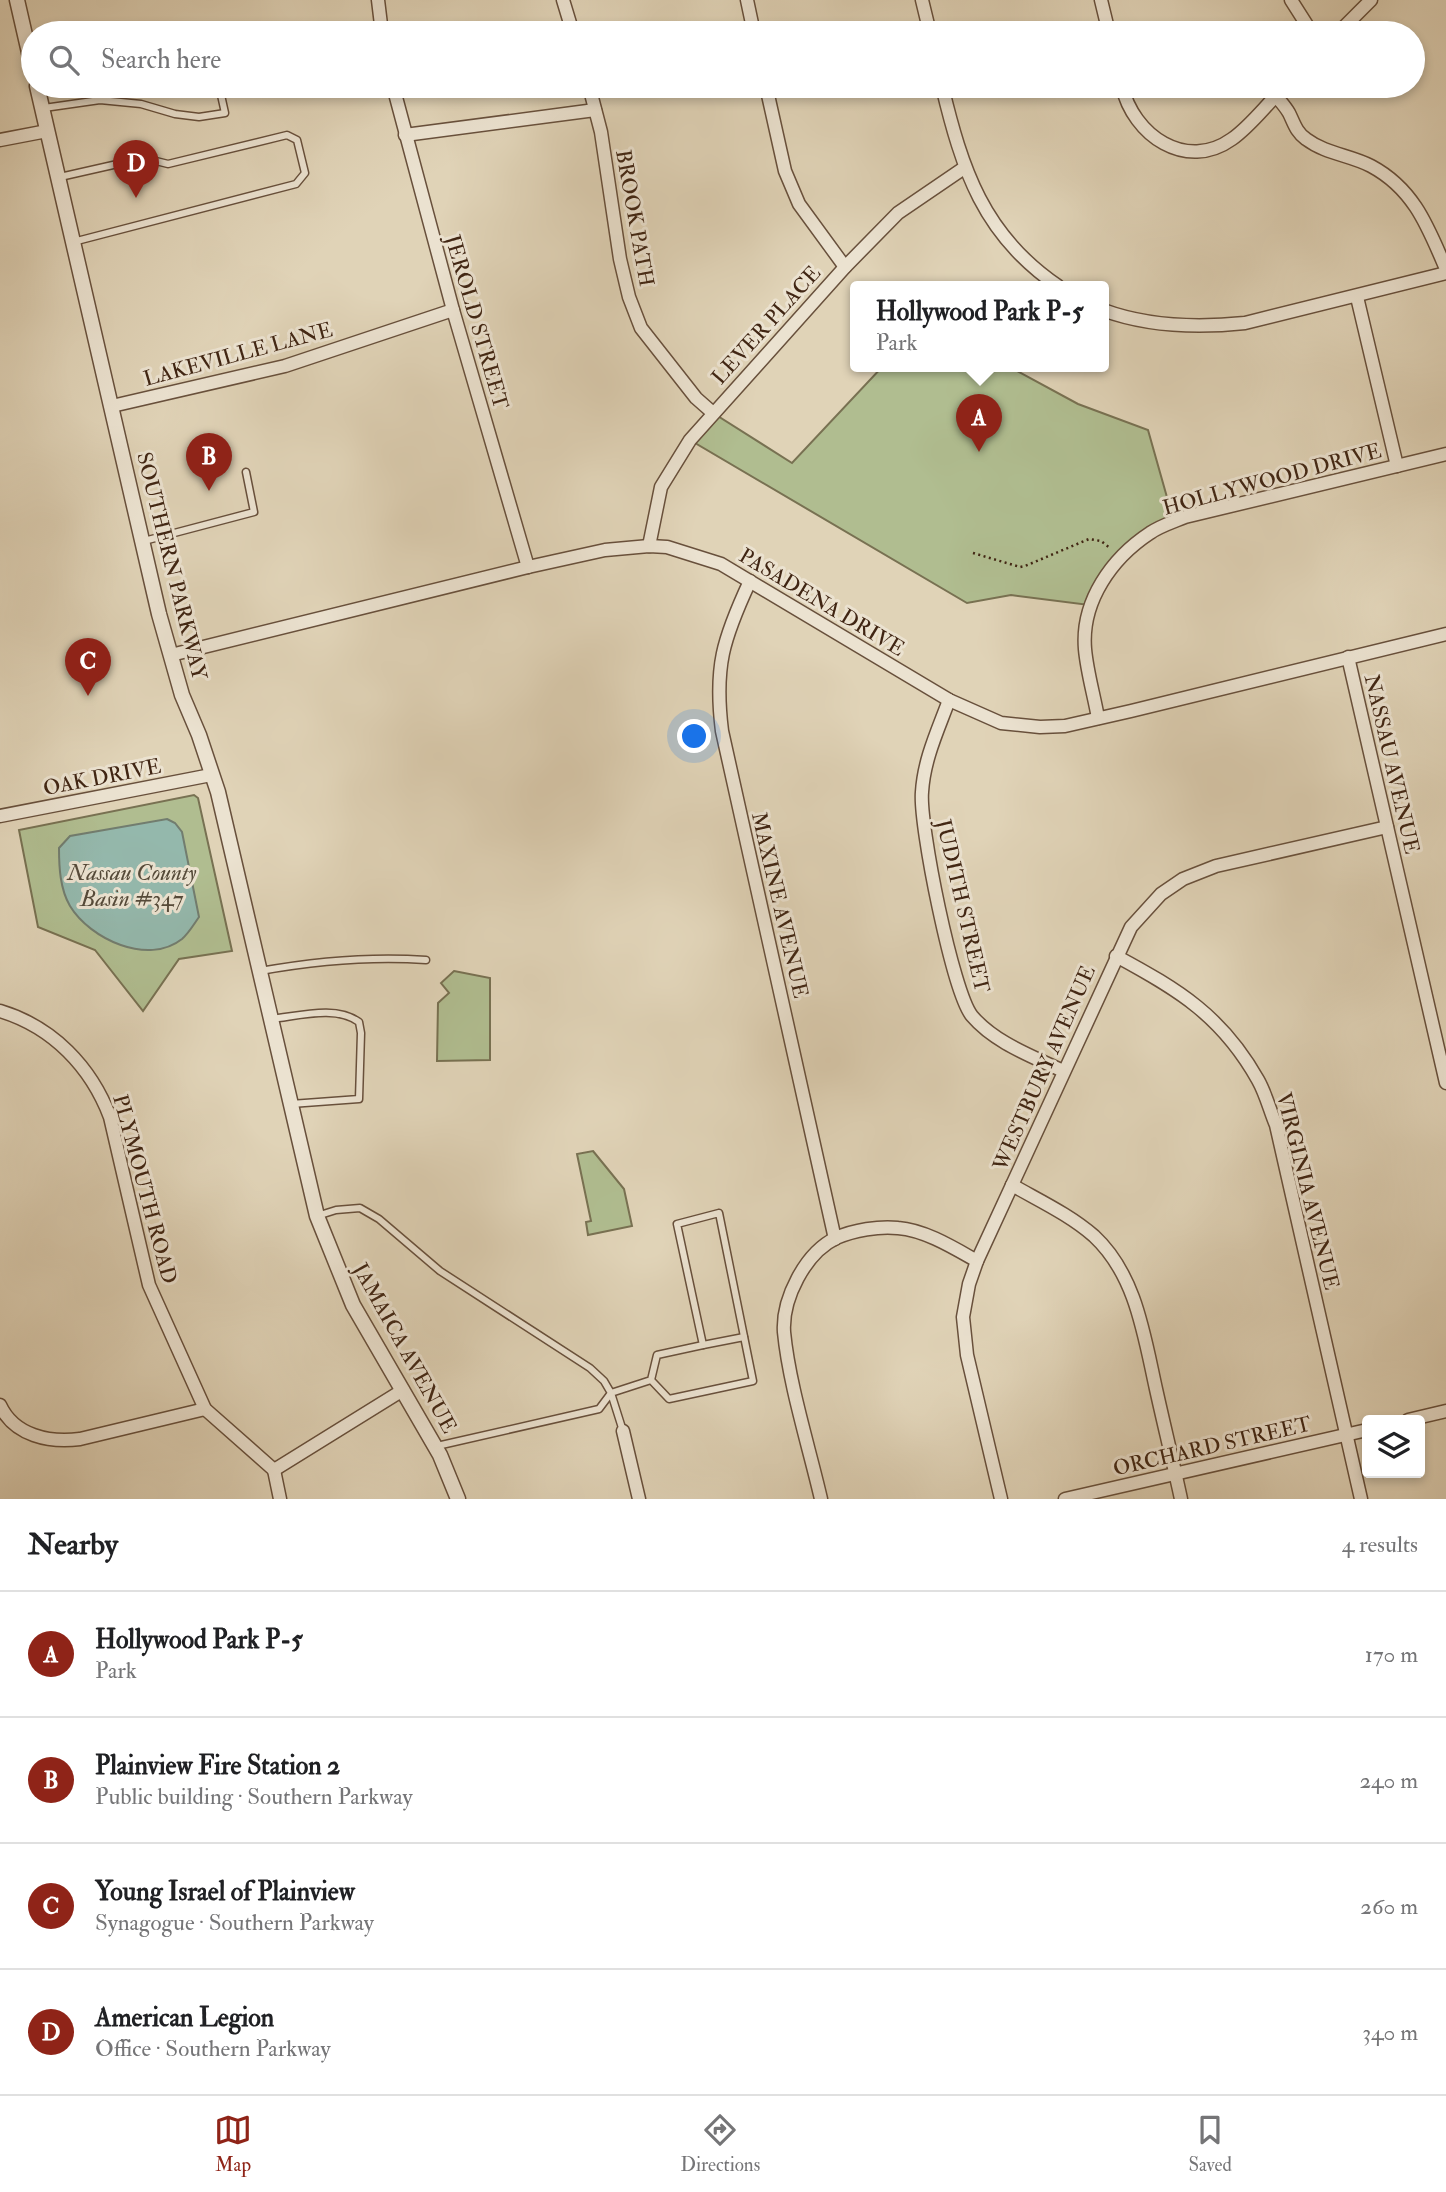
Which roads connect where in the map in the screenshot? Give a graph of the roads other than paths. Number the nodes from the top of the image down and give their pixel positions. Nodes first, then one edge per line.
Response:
1 (17, 0) edge
2 (378, 0) edge
3 (563, 0) edge
4 (747, 0) edge
5 (922, 0) edge
6 (1101, 0) edge
7 (1290, 0) edge
8 (1371, 0) edge
9 (22, 21) edge
10 (381, 21) edge
11 (569, 21) edge
12 (751, 21) edge
13 (927, 21) edge
14 (1106, 21) edge
15 (1304, 21) edge
16 (1350, 21) edge
17 (40, 98) edge
18 (222, 98) edge
19 (396, 98) edge
20 (592, 98) edge
21 (769, 98) edge
22 (945, 98) edge
23 (1127, 98) edge
24 (1272, 98) edge
25 (1277, 98) edge
26 (42, 108) junction
27 (595, 110) junction
28 (47, 131) junction
29 (405, 135) junction
30 (0, 140) edge
31 (964, 168) junction
32 (58, 177) junction
33 (74, 242) junction
34 (845, 267) junction
35 (1446, 271) edge
36 (1052, 281) edge
37 (1357, 297) junction
38 (453, 310) junction
39 (1109, 312) edge
40 (112, 406) junction
41 (713, 413) junction
42 (1446, 454) edge
43 (1396, 466) junction
44 (246, 472) dead end
45 (142, 541) junction
46 (649, 546) junction
47 (528, 567) junction
48 (750, 581) junction
49 (1446, 634) edge
50 (171, 656) junction
51 (1348, 657) junction
52 (949, 700) junction
53 (1098, 718) junction
54 (211, 775) junction
55 (0, 816) edge
56 (1387, 827) junction
57 (1116, 956) junction
58 (426, 960) dead end
59 (260, 971) junction
60 (0, 1011) edge
61 (271, 1018) junction
62 (1063, 1071) junction
63 (1446, 1083) edge
64 (290, 1099) junction
65 (1012, 1185) junction
66 (317, 1216) junction
67 (835, 1239) junction
68 (977, 1261) junction
69 (744, 1337) junction
70 (703, 1345) junction
71 (651, 1380) junction
72 (403, 1390) junction
73 (611, 1393) junction
74 (0, 1405) edge
75 (205, 1409) junction
76 (1446, 1412) edge
77 (1425, 1416) edge
78 (623, 1431) joint
79 (1362, 1431) edge
80 (1347, 1434) junction
81 (435, 1446) junction
82 (274, 1470) junction
83 (1175, 1474) junction
84 (280, 1499) edge
85 (458, 1499) edge
86 (639, 1499) edge
87 (821, 1499) edge
88 (1001, 1499) edge
89 (1065, 1499) edge
90 (1181, 1499) edge
91 (1362, 1499) edge

1 - 9 street
2 - 10 street
3 - 11 street
4 - 12 street
5 - 13 street
6 - 14 street
7 - 15 street
8 - 16 street
17 - 26 street, SOUTHERN PARKWAY
18 - 26 lane
19 - 29 street, JEROLD STREET
20 - 27 street, BROOK PATH
21 - 34 street
22 - 31 street
23 - 24 street
25 - 35 street
26 - 28 street, SOUTHERN PARKWAY
27 - 29 street
27 - 41 street, BROOK PATH
28 - 30 street
28 - 32 street, SOUTHERN PARKWAY
29 - 38 street, JEROLD STREET
31 - 34 street, LEVER PLACE
31 - 36 street
32 - 33 street, SOUTHERN PARKWAY
32 - 33 lane
33 - 40 street, SOUTHERN PARKWAY
34 - 41 street, LEVER PLACE
35 - 37 street
37 - 39 street
37 - 43 street
38 - 40 street, LAKEVILLE LANE
38 - 47 street, JEROLD STREET
40 - 45 street, SOUTHERN PARKWAY
41 - 46 street, LEVER PLACE
42 - 43 street, HOLLYWOOD DRIVE
43 - 53 street, HOLLYWOOD DRIVE
44 - 45 lane
45 - 50 street, SOUTHERN PARKWAY
46 - 47 street, PASADENA DRIVE
46 - 48 street, PASADENA DRIVE
47 - 50 street, PASADENA DRIVE
48 - 52 street, PASADENA DRIVE
48 - 67 street, MAXINE AVENUE
49 - 51 street, PASADENA DRIVE
50 - 54 street, SOUTHERN PARKWAY
51 - 53 street, PASADENA DRIVE
51 - 56 street, NASSAU AVENUE
52 - 53 street, PASADENA DRIVE
52 - 62 street, JUDITH STREET
54 - 55 street, OAK DRIVE
54 - 59 street, SOUTHERN PARKWAY
56 - 57 street, WESTBURY AVENUE
56 - 63 street, NASSAU AVENUE
57 - 62 street, WESTBURY AVENUE
57 - 80 street, VIRGINIA AVENUE
58 - 59 lane
59 - 61 street, SOUTHERN PARKWAY
60 - 75 street, PLYMOUTH ROAD
61 - 64 street, SOUTHERN PARKWAY
61 - 64 lane
62 - 65 street, WESTBURY AVENUE
64 - 66 street, JAMAICA AVENUE
65 - 68 street, WESTBURY AVENUE
65 - 83 street
66 - 72 street, JAMAICA AVENUE
66 - 73 lane
67 - 68 street
67 - 87 street
68 - 88 street, WESTBURY AVENUE
69 - 70 lane
69 - 70 lane
69 - 71 lane
70 - 71 lane
71 - 73 lane
72 - 81 street, JAMAICA AVENUE
72 - 82 street
73 - 78 lane
73 - 81 lane
74 - 75 street
75 - 82 street, PLYMOUTH ROAD
76 - 77 street
78 - 86 street
79 - 80 street, ORCHARD STREET
80 - 83 street, ORCHARD STREET
80 - 91 street, VIRGINIA AVENUE
81 - 85 street, JAMAICA AVENUE
82 - 84 street
83 - 89 street, ORCHARD STREET
83 - 90 street

